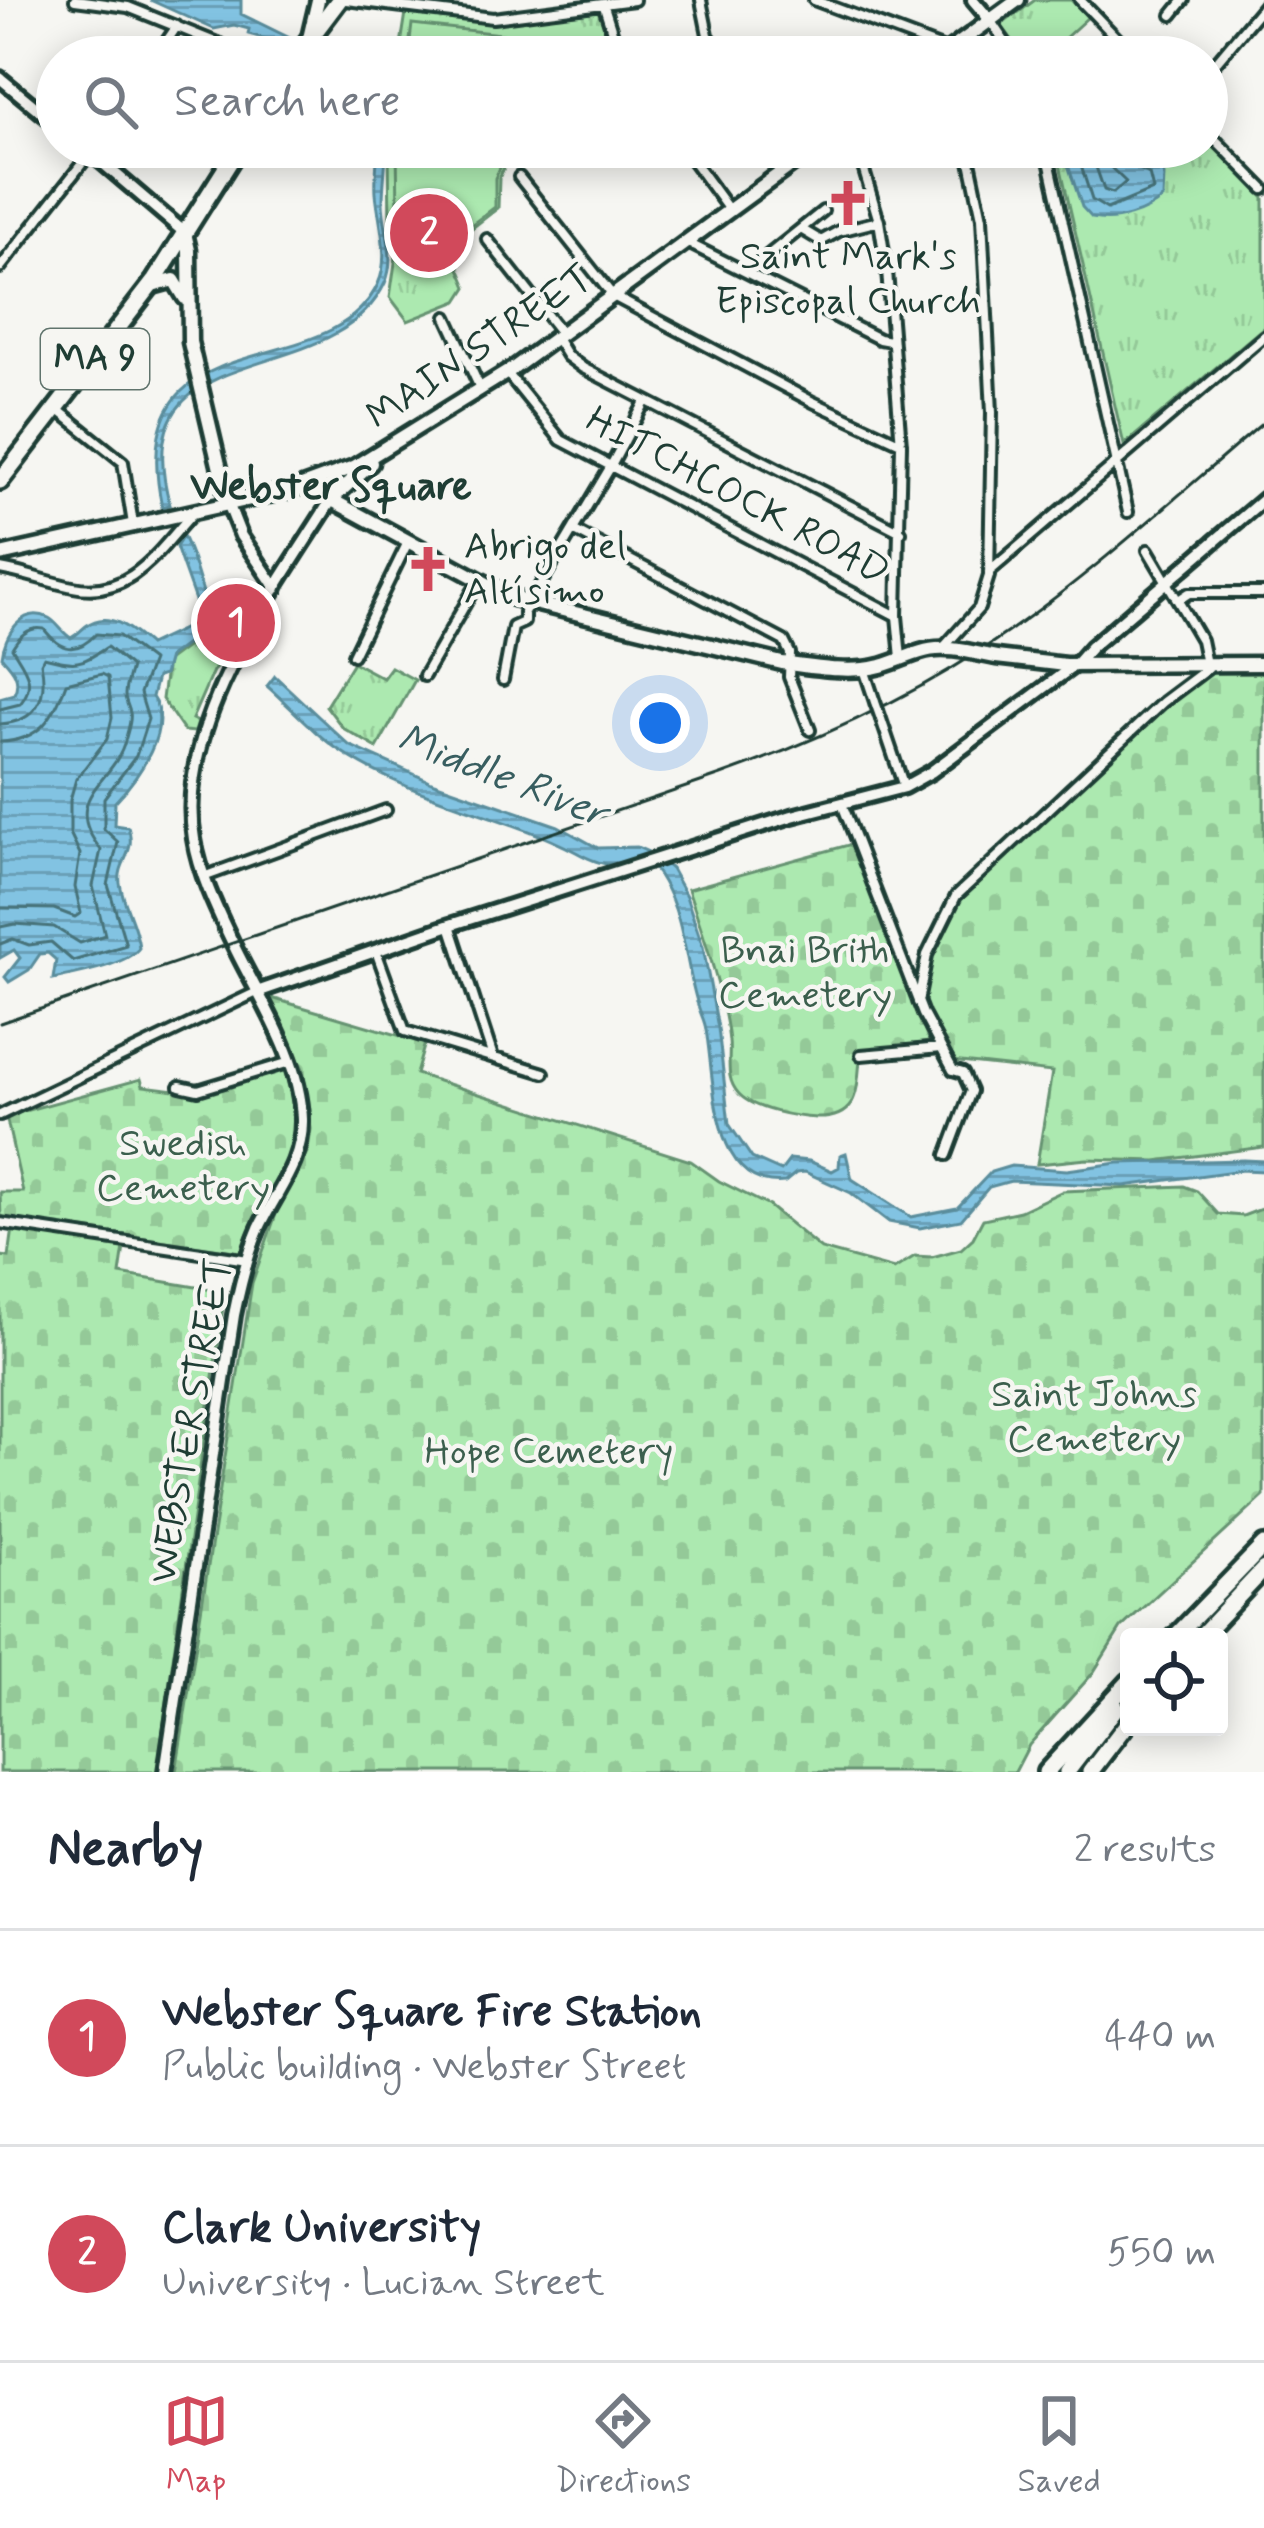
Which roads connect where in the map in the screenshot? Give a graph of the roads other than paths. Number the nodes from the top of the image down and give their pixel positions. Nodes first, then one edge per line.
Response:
1 (75, 0) edge
2 (458, 0) edge
3 (564, 0) edge
4 (634, 0) edge
5 (701, 0) edge
6 (814, 0) edge
7 (973, 0) edge
8 (1018, 0) edge
9 (1080, 0) edge
10 (1184, 0) edge
11 (332, 2) edge
12 (1264, 5) edge
13 (604, 6) junction
14 (554, 12) junction
15 (447, 13) junction
16 (1172, 15) dead end
17 (990, 20) junction
18 (177, 26) junction
19 (171, 36) edge
20 (201, 36) edge
21 (311, 36) edge
22 (613, 36) edge
23 (708, 36) edge
24 (901, 36) edge
25 (968, 36) edge
26 (1001, 36) edge
27 (1115, 36) edge
28 (1228, 48) edge
29 (0, 79) edge
30 (36, 108) edge
31 (1228, 152) edge
32 (76, 168) edge
33 (111, 168) edge
34 (226, 168) edge
35 (698, 168) edge
36 (782, 168) edge
37 (863, 168) edge
38 (971, 168) edge
39 (1051, 168) edge
40 (519, 177) dead end
41 (1264, 189) edge
42 (729, 210) junction
43 (824, 211) dead end
44 (879, 221) junction
45 (801, 229) junction
46 (185, 233) junction
47 (487, 239) dead end
48 (687, 242) junction
49 (0, 268) edge
50 (747, 272) junction
51 (151, 286) junction
52 (614, 296) junction
53 (188, 306) junction
54 (447, 317) dead end
55 (559, 336) junction
56 (1264, 336) edge
57 (891, 341) junction
58 (507, 373) junction
59 (480, 389) junction
60 (645, 401) junction
61 (57, 409) junction
62 (901, 443) junction
63 (387, 447) junction
64 (1119, 464) junction
65 (611, 466) junction
66 (340, 473) junction
67 (0, 481) edge
68 (306, 486) junction
69 (279, 492) junction
70 (332, 499) junction
71 (1264, 499) edge
72 (228, 503) junction
73 (196, 510) junction
74 (1128, 512) dead end
75 (133, 524) junction
76 (573, 530) junction
77 (901, 532) junction
78 (407, 542) junction
79 (1148, 550) dead end
80 (0, 555) edge
81 (0, 569) edge
82 (989, 572) junction
83 (1169, 581) junction
84 (478, 582) junction
85 (276, 588) junction
86 (1264, 593) edge
87 (1180, 598) junction
88 (529, 604) junction
89 (897, 616) junction
90 (943, 648) junction
91 (353, 655) dead end
92 (901, 658) junction
93 (790, 664) junction
94 (1076, 664) junction
95 (1207, 664) junction
96 (1264, 664) edge
97 (864, 668) junction
98 (424, 676) dead end
99 (503, 680) dead end
100 (810, 730) dead end
101 (904, 787) junction
102 (842, 804) junction
103 (386, 810) dead end
104 (206, 876) junction
105 (450, 925) junction
106 (376, 951) junction
107 (924, 968) junction
108 (908, 974) junction
109 (257, 992) junction
110 (919, 1002) junction
111 (941, 1048) junction
112 (861, 1055) dead end
113 (494, 1058) junction
114 (290, 1062) junction
115 (544, 1073) dead end
116 (180, 1086) dead end
117 (0, 1115) edge
118 (947, 1155) dead end
119 (0, 1223) edge
120 (248, 1260) junction
121 (1264, 1545) edge
122 (1264, 1569) edge
123 (1182, 1628) edge
124 (1208, 1628) edge
125 (1120, 1692) edge
126 (1120, 1704) edge
127 (1120, 1733) edge
128 (165, 1772) edge
129 (1046, 1772) edge
130 (1067, 1772) edge
131 (1090, 1772) edge

1 - 18 street
2 - 15 street
3 - 14 street
4 - 13 street
5 - 23 street
6 - 24 street
7 - 17 main road
8 - 17 main road
9 - 27 street
10 - 16 street
11 - 15 street
11 - 21 highway
12 - 28 street
13 - 14 street
13 - 22 street
14 - 15 street
17 - 25 main road
17 - 26 street
18 - 19 street
18 - 20 street
29 - 30 main road
31 - 41 street
32 - 49 street
33 - 46 main road
34 - 46 highway, MA 9
35 - 42 street
36 - 42 main road, MAIN STREET
37 - 44 street
38 - 82 street
39 - 64 street
40 - 52 street
42 - 48 main road, MAIN STREET
43 - 45 street
44 - 45 street
44 - 57 street
45 - 50 street
46 - 51 highway, MA 9
46 - 53 main road
47 - 55 street
48 - 50 street
48 - 52 main road, MAIN STREET
50 - 57 street
51 - 53 main road
51 - 61 highway, MA 9
52 - 55 main road, MAIN STREET
52 - 62 street
53 - 72 main road
54 - 59 street
55 - 58 main road, MAIN STREET
55 - 60 street
56 - 64 street
57 - 62 street
58 - 59 main road, MAIN STREET
58 - 65 street, HITCHCOCK ROAD
59 - 63 main road, MAIN STREET
60 - 65 street
60 - 77 street
61 - 67 highway, MA 9
61 - 75 street
62 - 77 street
63 - 66 main road, MAIN STREET
63 - 70 main road, WEBSTER STREET
64 - 74 street
64 - 82 street
65 - 76 street
65 - 89 street, HITCHCOCK ROAD
66 - 68 main road, MAIN STREET
66 - 70 main road, WEBSTER STREET
68 - 69 main road, MAIN STREET
68 - 70 main road
69 - 70 main road
69 - 72 main road, MAIN STREET
70 - 78 main road
70 - 85 main road, WEBSTER STREET
71 - 83 main road
72 - 73 main road, MAIN STREET
72 - 85 main road
73 - 75 main road, MAIN STREET
73 - 81 street
75 - 80 main road, MAIN STREET
76 - 88 street
76 - 93 street
77 - 89 street
78 - 84 main road
78 - 91 street
79 - 83 street
82 - 90 street
83 - 87 street
83 - 94 main road
84 - 88 main road
84 - 98 street
85 - 104 main road, WEBSTER STREET
86 - 87 street
87 - 95 street
88 - 93 main road
88 - 99 street
89 - 92 street
90 - 92 main road
90 - 94 main road, bridge
92 - 97 main road
93 - 97 main road
93 - 100 street
94 - 95 main road
94 - 101 main road
95 - 96 main road
95 - 107 street
97 - 101 street, bridge
101 - 102 main road
102 - 105 main road
102 - 108 street
103 - 104 street
104 - 109 main road, WEBSTER STREET
105 - 106 main road
105 - 113 street
106 - 109 main road
106 - 113 street
107 - 108 street
107 - 110 street
108 - 110 street
109 - 114 main road, WEBSTER STREET
109 - 117 street
110 - 111 street
111 - 112 street
111 - 118 street
113 - 115 street
114 - 116 street
114 - 120 main road, WEBSTER STREET
119 - 120 street
120 - 128 main road, WEBSTER STREET
121 - 123 highway
122 - 124 highway
125 - 129 highway
126 - 130 highway
127 - 131 highway

